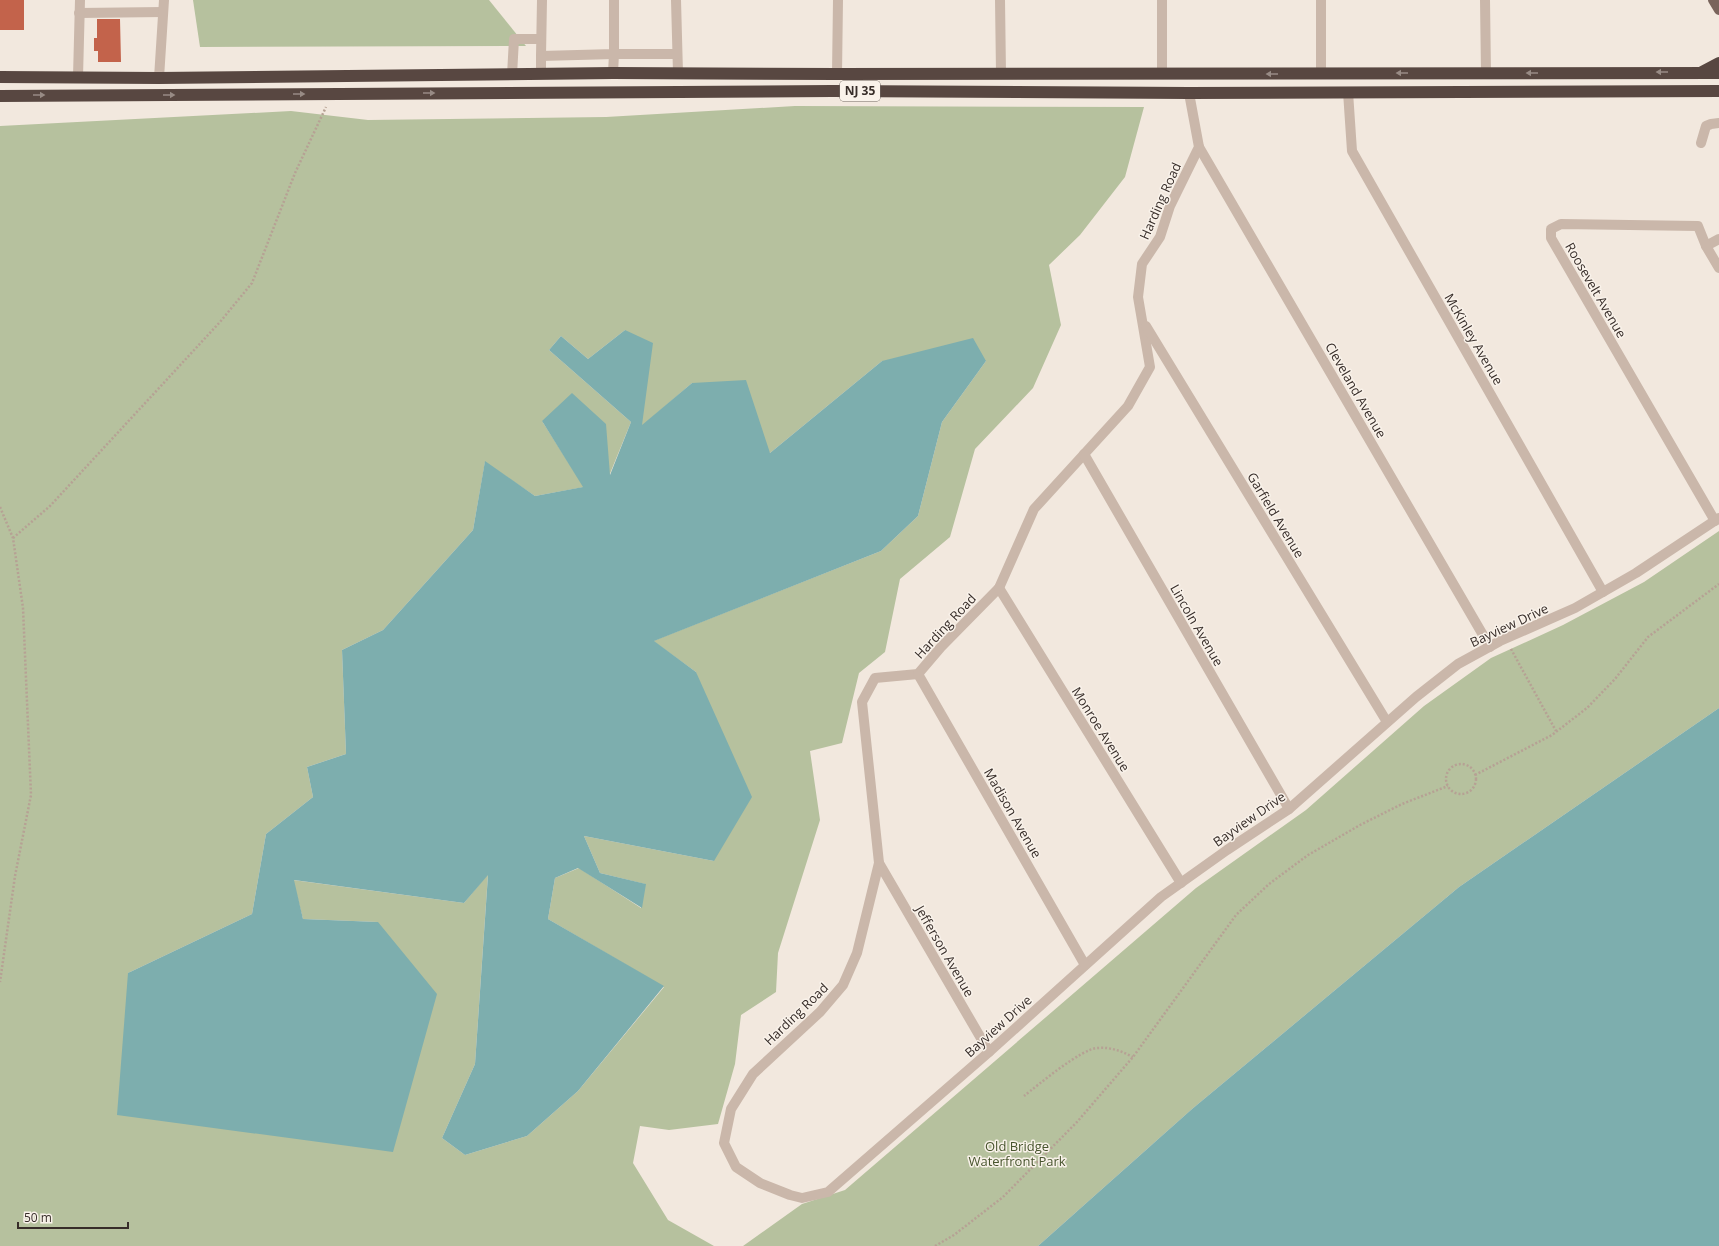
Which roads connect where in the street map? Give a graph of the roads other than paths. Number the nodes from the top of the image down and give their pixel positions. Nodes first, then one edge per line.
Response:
1 (80, 0) edge
2 (164, 0) edge
3 (542, 0) edge
4 (614, 0) edge
5 (676, 0) edge
6 (838, 0) edge
7 (1000, 0) edge
8 (1162, 0) edge
9 (1322, 0) edge
10 (1485, 0) edge
11 (1713, 0) edge
12 (1719, 10) edge
13 (163, 12) junction
14 (79, 13) junction
15 (541, 39) junction
16 (614, 54) junction
17 (677, 54) junction
18 (541, 56) junction
19 (1719, 63) edge
20 (678, 72) junction
21 (1701, 72) junction
22 (613, 73) junction
23 (1001, 73) junction
24 (1486, 73) junction
25 (1719, 73) edge
26 (541, 74) junction
27 (838, 74) junction
28 (1162, 74) junction
29 (1321, 74) junction
30 (512, 75) junction
31 (0, 77) edge
32 (78, 77) junction
33 (160, 78) junction
34 (1719, 91) edge
35 (1348, 92) junction
36 (1189, 94) junction
37 (0, 96) edge
38 (1719, 124) edge
39 (1701, 142) dead end
40 (1199, 147) junction
41 (1719, 239) edge
42 (1706, 246) junction
43 (1719, 268) edge
44 (1143, 322) junction
45 (1084, 454) junction
46 (1717, 520) edge
47 (999, 588) junction
48 (1603, 592) junction
49 (1490, 646) junction
50 (918, 674) junction
51 (1387, 722) junction
52 (1288, 809) junction
53 (879, 863) junction
54 (1181, 883) junction
55 (1085, 964) junction
56 (989, 1052) junction
57 (828, 1192) joint

1 - 14 street
2 - 13 street
3 - 15 street
4 - 16 street
5 - 17 street
6 - 27 street
7 - 23 street
8 - 28 street
9 - 29 street
10 - 24 street
11 - 12 main road
13 - 14 street
13 - 33 street
14 - 32 street
15 - 18 street
15 - 30 street
16 - 17 street
16 - 18 street
16 - 22 street
17 - 20 street
18 - 26 street
19 - 21 highway
20 - 22 highway, NJ 35
20 - 27 highway, NJ 35
21 -> 24 highway, NJ 35
21 - 25 highway, NJ 35
22 - 26 highway, NJ 35
23 - 27 highway, NJ 35
23 - 28 highway, NJ 35
24 -> 29 highway, NJ 35
26 - 30 highway, NJ 35
29 -> 28 highway, NJ 35
30 - 33 highway, NJ 35
31 - 32 highway, NJ 35
32 - 33 highway, NJ 35
34 - 35 highway, NJ 35
35 - 36 highway, NJ 35
35 - 48 street, McKinley Avenue
37 -> 36 highway, NJ 35
36 - 40 street
38 - 39 street
40 - 44 street, Harding Road
40 - 49 street, Cleveland Avenue
41 - 42 street
42 - 43 street
42 - 46 street, Roosevelt Avenue
44 - 45 street, Harding Road
44 - 51 street, Garfield Avenue
45 - 47 street, Harding Road
45 - 52 street, Lincoln Avenue
46 - 48 street, Bayview Drive
47 - 50 street, Harding Road
47 - 54 street, Monroe Avenue
48 - 49 street, Bayview Drive
49 - 51 street, Bayview Drive
50 - 53 street, Harding Road
50 - 55 street, Madison Avenue
51 - 52 street, Bayview Drive
52 - 54 street, Bayview Drive
53 - 56 street, Jefferson Avenue
53 - 57 street, Harding Road
54 - 55 street, Bayview Drive
55 - 56 street, Bayview Drive
56 - 57 street, Bayview Drive

